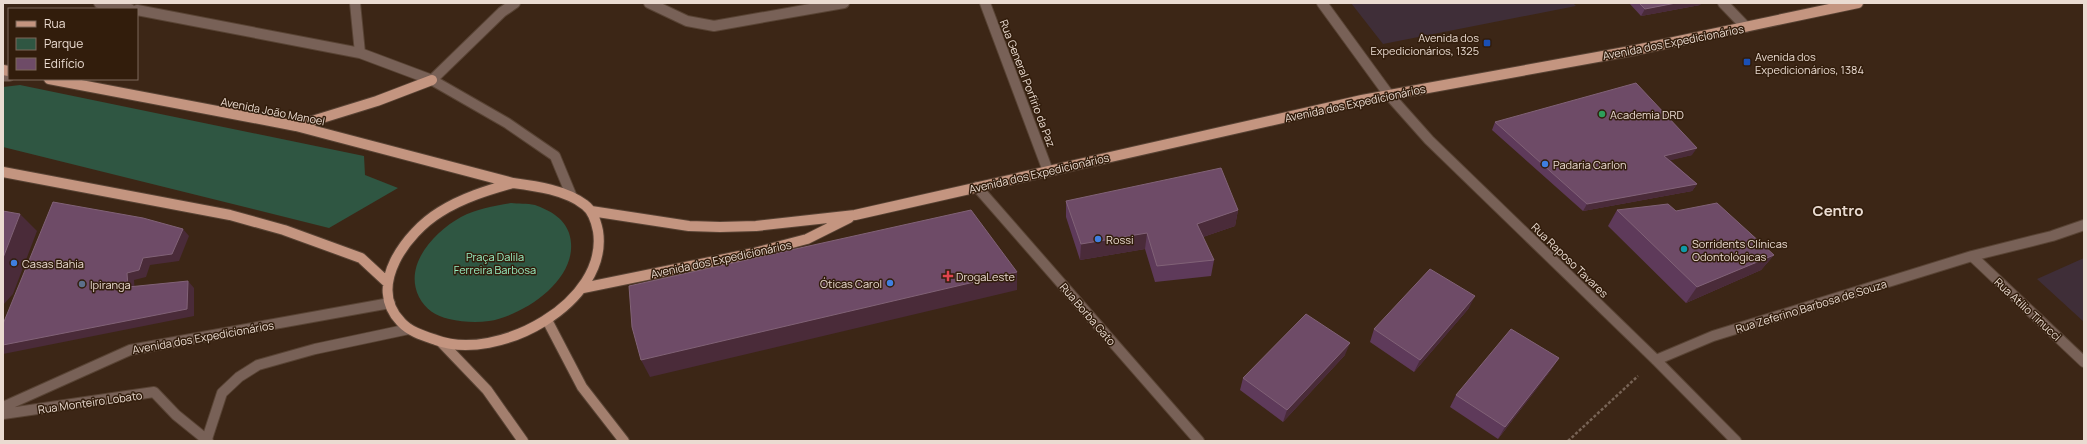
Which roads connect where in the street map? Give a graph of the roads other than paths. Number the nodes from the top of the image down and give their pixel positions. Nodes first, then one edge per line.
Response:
1 (99, 3) edge
2 (355, 3) edge
3 (516, 3) edge
4 (649, 3) edge
5 (844, 3) edge
6 (985, 3) edge
7 (1322, 3) edge
8 (1723, 3) edge
9 (1858, 3) edge
10 (125, 8) edge
11 (138, 10) edge
12 (1746, 27) junction
13 (360, 53) junction
14 (54, 80) edge
15 (432, 80) junction
16 (1389, 95) junction
17 (296, 126) junction
18 (1048, 171) junction
19 (3, 172) edge
20 (513, 183) junction
21 (977, 187) junction
22 (572, 197) junction
23 (591, 211) junction
24 (854, 215) junction
25 (2084, 225) edge
26 (1972, 256) junction
27 (388, 283) junction
28 (583, 288) junction
29 (390, 303) junction
30 (547, 320) junction
31 (409, 329) junction
32 (442, 343) junction
33 (1656, 360) junction
34 (2084, 362) edge
35 (3, 407) edge
36 (3, 414) edge
37 (207, 440) edge
38 (523, 441) edge
39 (624, 441) edge
40 (1199, 441) edge
41 (1736, 441) edge

1 - 10 street
2 - 13 street
3 - 15 street
4 - 5 street
6 - 18 street, Rua General Porfírio da Paz
7 - 16 street, Rua Raposo Tavares
8 - 12 street
9 - 12 main road, Avenida dos Expedicionários
11 - 13 street
12 - 16 main road, Avenida dos Expedicionários
13 - 15 street
14 - 17 main road, Avenida João Manoel
15 - 17 main road
15 - 22 street
16 - 18 main road, Avenida dos Expedicionários
16 - 33 street, Rua Raposo Tavares
17 - 20 main road, Avenida João Manoel
18 - 21 main road, Avenida dos Expedicionários
19 - 27 main road
20 - 22 main road
20 - 27 main road
21 - 24 main road, Avenida dos Expedicionários
21 - 40 street, Rua Borba Gato
22 - 23 main road
23 - 24 main road, Avenida dos Expedicionários
23 - 28 main road
24 - 28 main road, Avenida dos Expedicionários
25 - 26 street, Rua Zeferino Barbosa de Souza
26 - 33 street, Rua Zeferino Barbosa de Souza
26 - 34 street, Rua Atílio Tinucci
27 - 29 main road
28 - 30 main road
29 - 31 main road
29 - 35 street, Avenida dos Expedicionários
30 - 32 main road
30 - 39 main road
31 - 32 main road
31 - 37 street, Rua Monteiro Lobato
32 - 38 main road
33 - 41 street, Rua Raposo Tavares
36 - 37 street, Rua Monteiro Lobato

